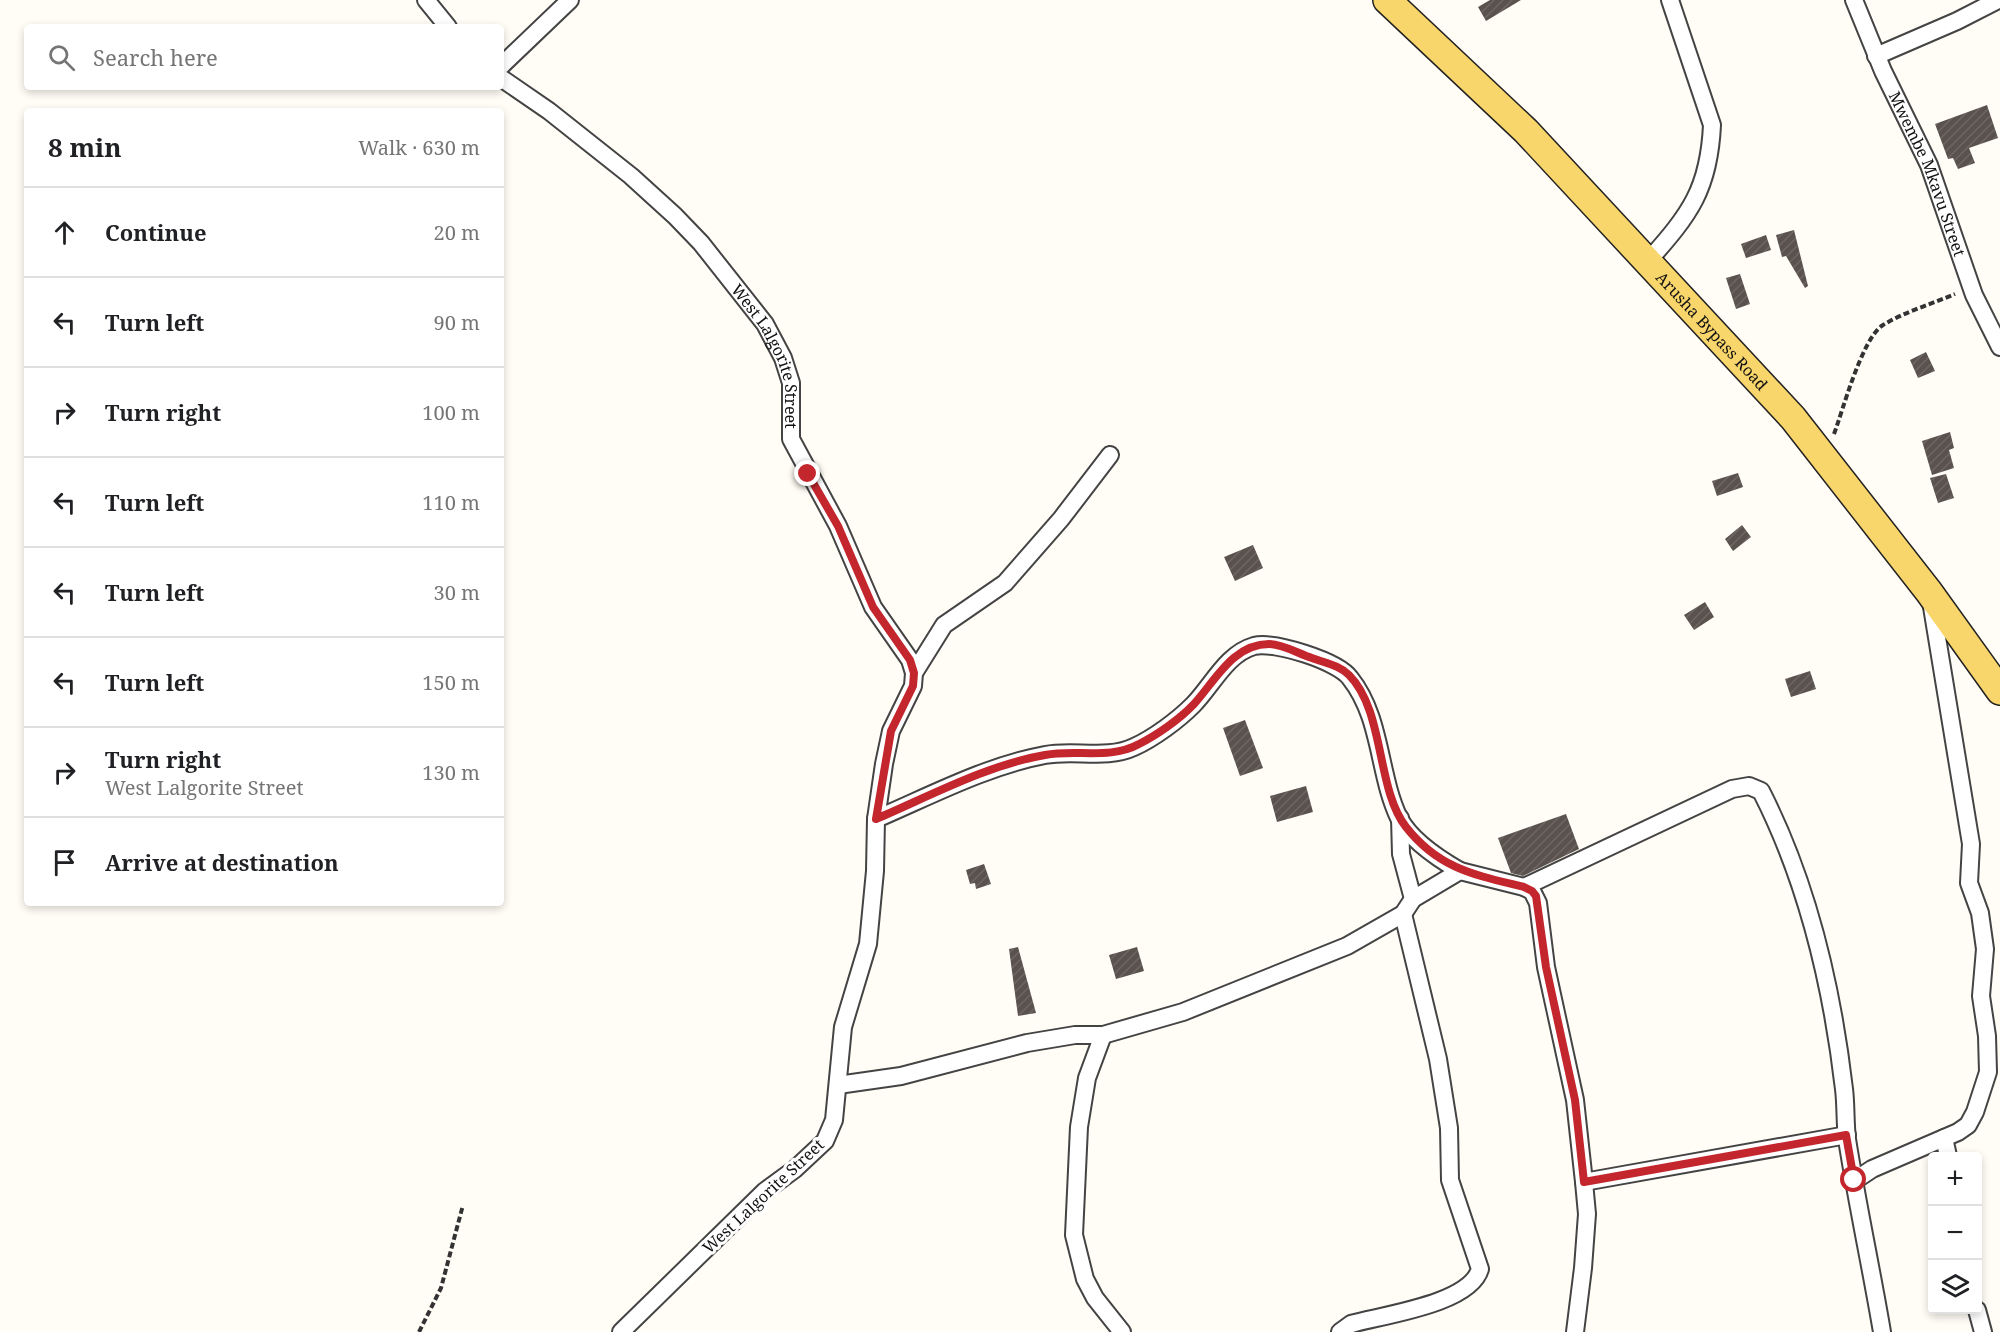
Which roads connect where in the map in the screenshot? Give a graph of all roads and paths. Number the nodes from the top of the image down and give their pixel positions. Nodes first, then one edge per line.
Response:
1 (426, 0) edge
2 (570, 0) edge
3 (1387, 0) edge
4 (1670, 0) edge
5 (1854, 0) edge
6 (1998, 0) edge
7 (446, 24) edge
8 (1876, 56) junction
9 (504, 63) edge
10 (504, 80) edge
11 (1649, 260) junction
12 (1971, 287) junction
13 (2000, 347) edge
14 (1110, 455) dead end
15 (1827, 458) junction
16 (1929, 592) junction
17 (914, 673) junction
18 (2000, 691) edge
19 (1400, 818) junction
20 (876, 819) junction
21 (1460, 872) junction
22 (1524, 887) junction
23 (1413, 899) junction
24 (1402, 914) junction
25 (1103, 1035) junction
26 (838, 1085) junction
27 (1846, 1135) junction
28 (1944, 1138) junction
29 (1947, 1152) edge
30 (1854, 1180) junction
31 (1584, 1182) junction
32 (463, 1205) dead end
33 (1978, 1314) edge
34 (418, 1332) edge
35 (621, 1332) edge
36 (1122, 1332) edge
37 (1340, 1332) edge
38 (1575, 1332) edge
39 (1882, 1332) edge
40 (1983, 1332) edge

1 - 7 street
2 - 9 street
3 - 11 main road, Arusha Bypass Road
4 - 11 street
5 - 8 street, Mwembe Mkavu Street
6 - 8 street
8 - 12 street, Mwembe Mkavu Street
10 - 17 street, West Lalgorite Street
11 - 15 main road, Arusha Bypass Road
12 - 13 street, Mwembe Mkavu Street
12 - 15 path
14 - 17 street
15 - 16 main road, Arusha Bypass Road
16 - 18 main road, Arusha Bypass Road
16 - 28 street
17 - 20 street, West Lalgorite Street
19 - 20 street
19 - 21 street
19 - 23 street
20 - 26 street, West Lalgorite Street
21 - 22 street
21 - 23 street
22 - 27 street
22 - 31 street
23 - 24 street
24 - 25 street
24 - 37 street
25 - 26 street
25 - 36 street
26 - 35 street, West Lalgorite Street
27 - 30 street
27 - 31 street
28 - 29 street
28 - 30 street
30 - 39 street
31 - 38 street
32 - 34 path
33 - 40 street

